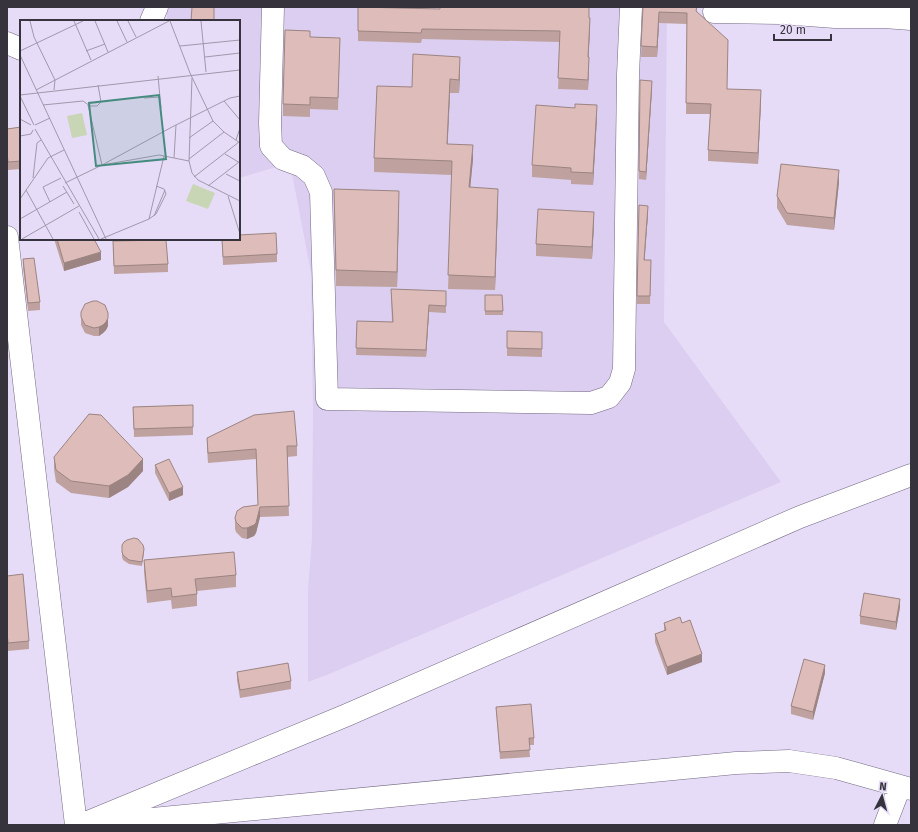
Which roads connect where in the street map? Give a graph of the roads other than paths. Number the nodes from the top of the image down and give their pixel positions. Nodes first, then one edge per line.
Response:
1 (157, 7) edge
2 (274, 7) edge
3 (631, 7) edge
4 (714, 12) dead end
5 (911, 19) edge
6 (150, 20) edge
7 (7, 43) edge
8 (20, 49) edge
9 (7, 237) edge
10 (911, 475) edge
11 (906, 788) edge
12 (76, 825) edge
13 (81, 825) edge
14 (95, 825) edge
15 (885, 825) edge

1 - 6 street
2 - 3 street
4 - 5 street
7 - 8 street
9 - 12 street
10 - 13 street
11 - 14 street
11 - 15 street

